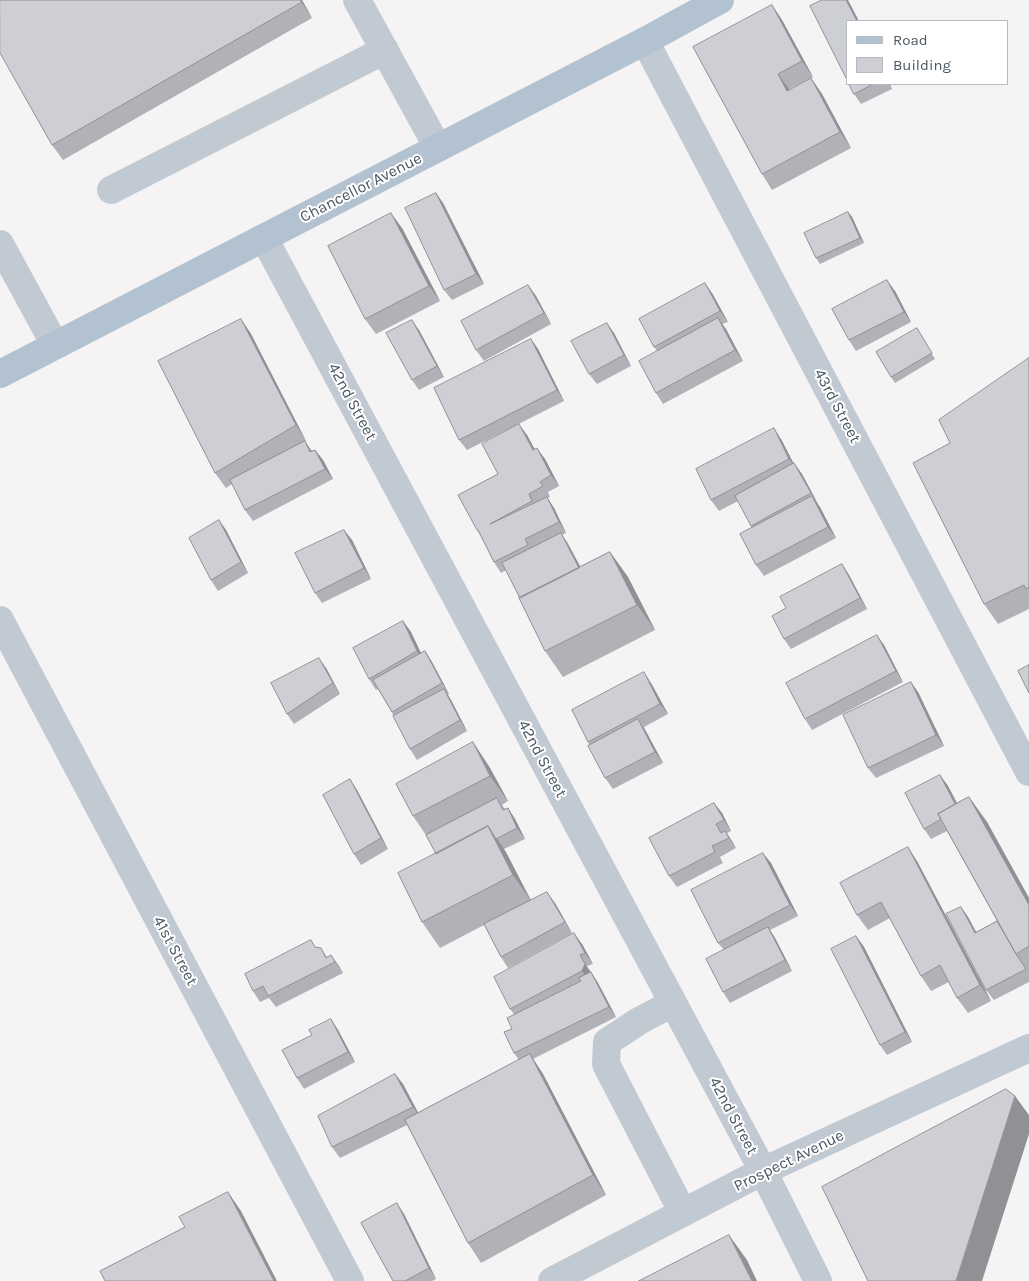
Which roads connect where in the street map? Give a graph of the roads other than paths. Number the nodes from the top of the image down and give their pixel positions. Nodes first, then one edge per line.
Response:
1 (357, 0) edge
2 (720, 0) edge
3 (645, 41) junction
4 (385, 50) junction
5 (438, 148) junction
6 (111, 190) dead end
7 (264, 238) junction
8 (0, 244) edge
9 (55, 345) junction
10 (0, 374) edge
11 (0, 620) edge
12 (1029, 772) edge
13 (673, 1003) junction
14 (1029, 1048) edge
15 (763, 1171) junction
16 (683, 1213) junction
17 (350, 1281) edge
18 (552, 1281) edge
19 (818, 1281) edge

1 - 4 street
2 - 3 main road, Chancellor Avenue
3 - 5 main road, Chancellor Avenue
3 - 12 street, 43rd Street
4 - 5 street
4 - 6 street
5 - 7 main road, Chancellor Avenue
7 - 9 main road, Chancellor Avenue
7 - 13 street, 42nd Street
8 - 9 street
9 - 10 main road, Chancellor Avenue
11 - 17 street, 41st Street
13 - 15 street, 42nd Street
13 - 16 street
14 - 15 street, Prospect Avenue
15 - 16 street, Prospect Avenue
15 - 19 street, 42nd Street
16 - 18 street, Prospect Avenue

